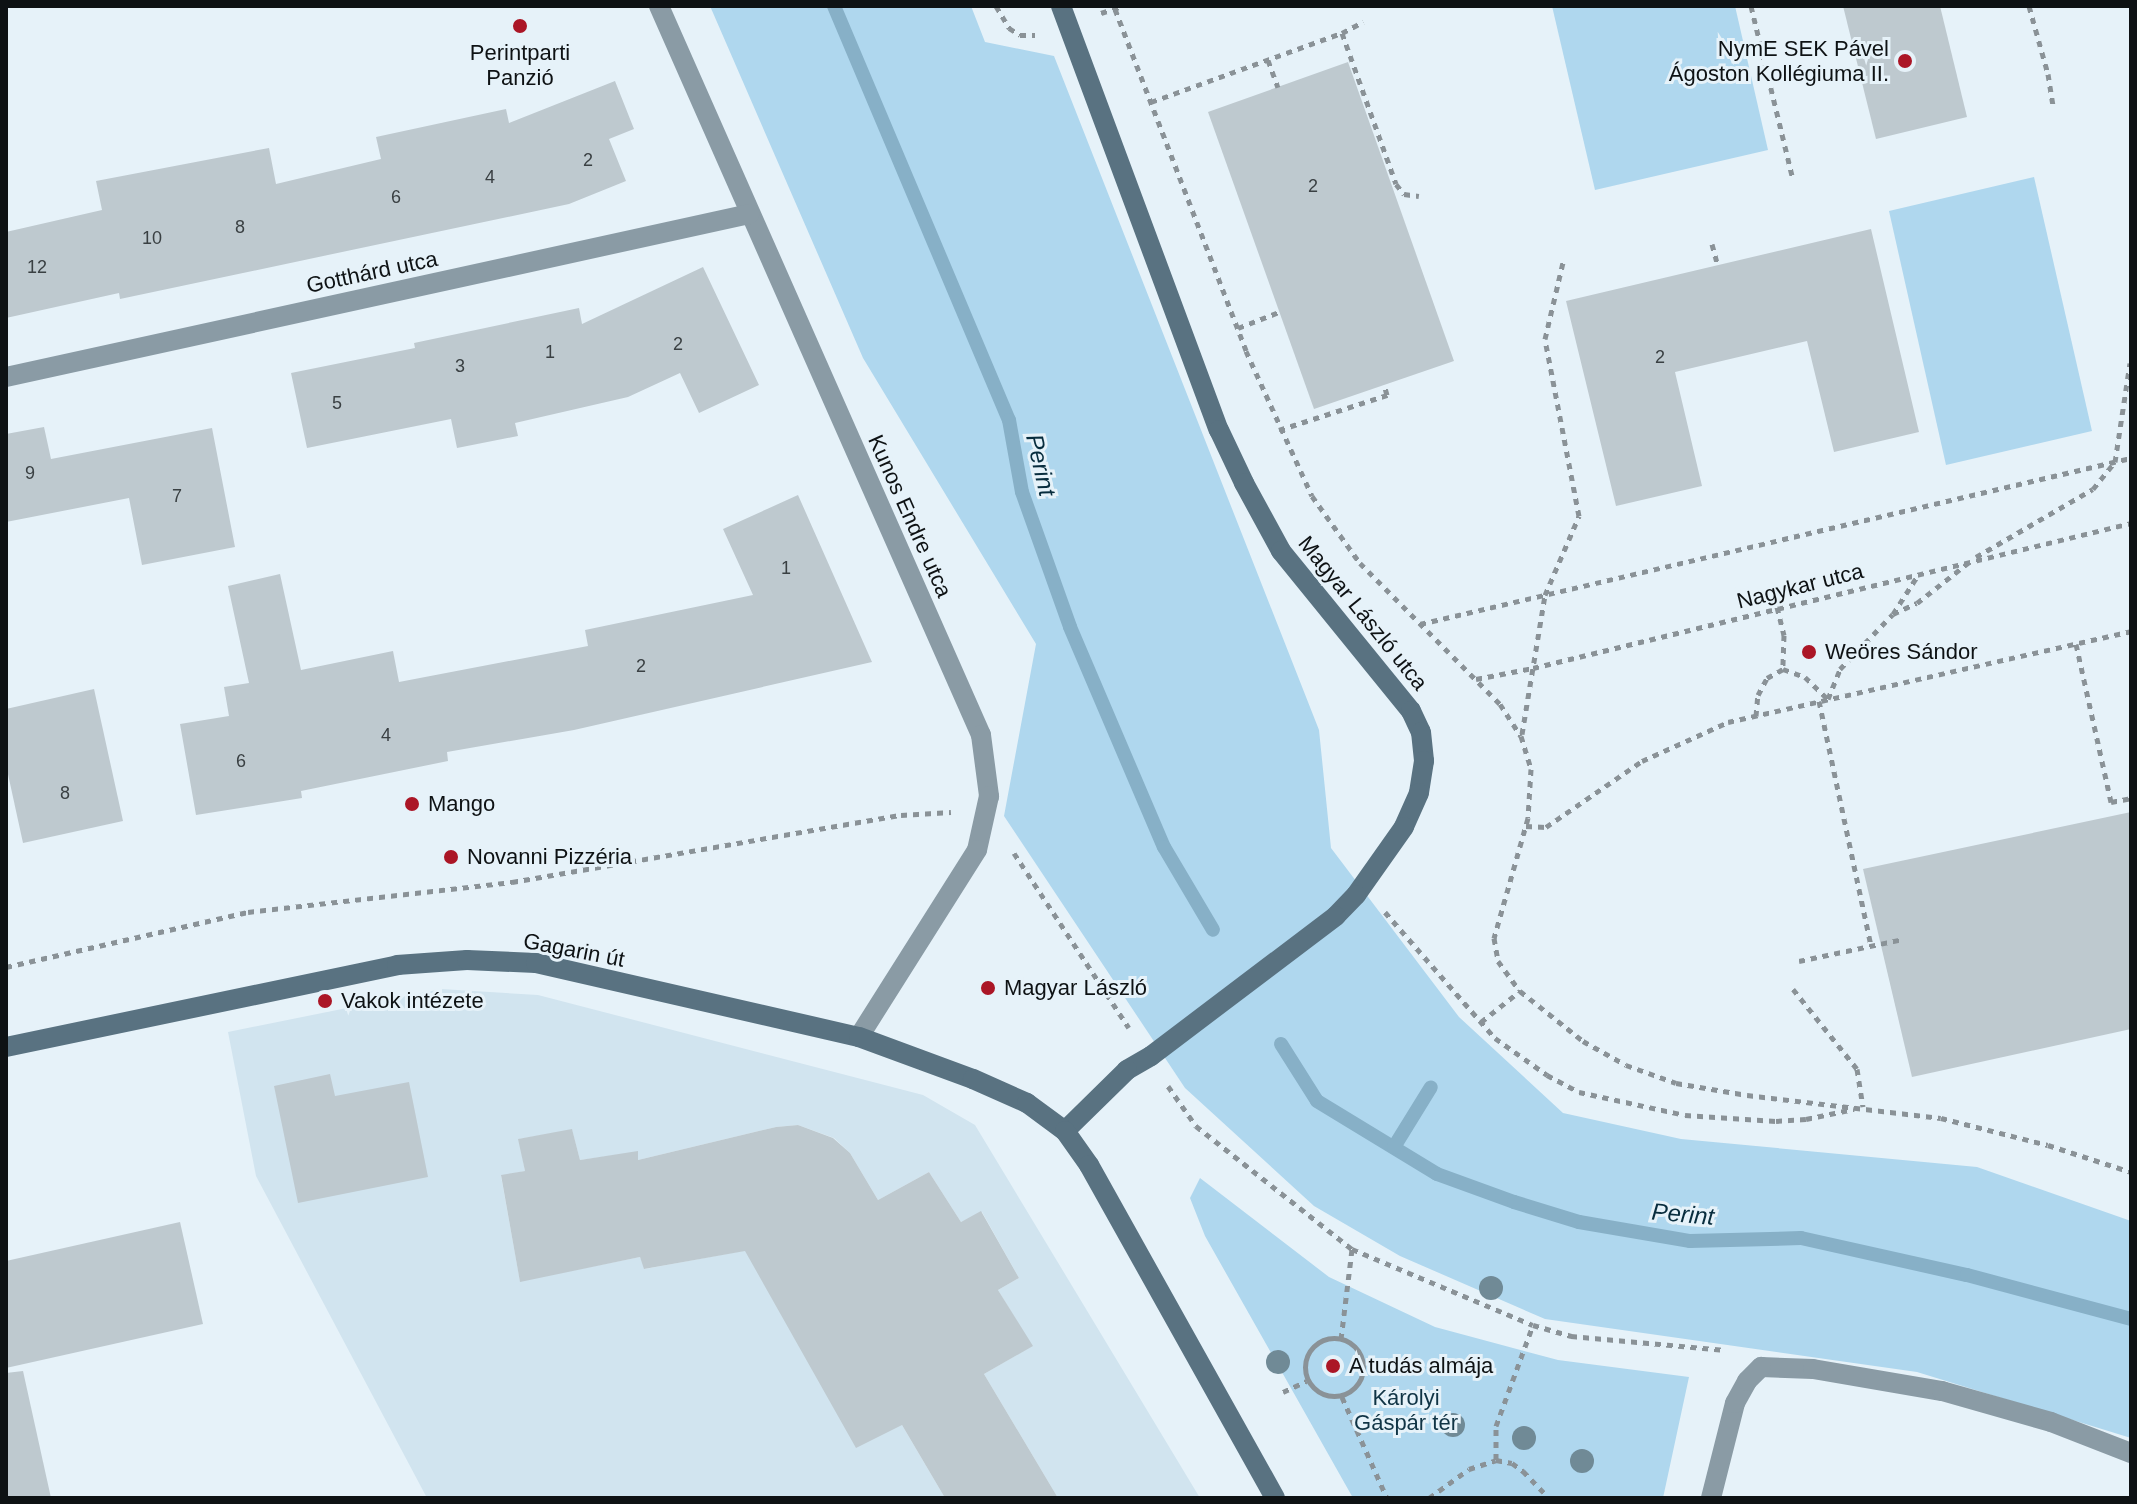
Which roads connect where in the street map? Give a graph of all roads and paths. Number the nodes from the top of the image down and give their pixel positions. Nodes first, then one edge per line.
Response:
1 (659, 6) edge
2 (996, 6) edge
3 (1061, 6) edge
4 (1123, 6) edge
5 (1751, 6) edge
6 (2029, 6) edge
7 (1115, 9) junction
8 (1102, 13) dead end
9 (1363, 22) dead end
10 (1342, 33) junction
11 (1020, 35) dead end
12 (1268, 60) junction
13 (1278, 87) dead end
14 (1151, 102) junction
15 (2053, 105) dead end
16 (1792, 176) dead end
17 (1419, 196) dead end
18 (749, 214) junction
19 (1712, 244) dead end
20 (1563, 262) dead end
21 (1718, 266) dead end
22 (1279, 312) dead end
23 (1238, 328) junction
24 (2130, 363) edge
25 (6, 377) edge
26 (1384, 384) dead end
27 (1279, 430) junction
28 (2131, 458) edge
29 (2115, 462) junction
30 (2131, 523) edge
31 (1970, 561) junction
32 (1918, 573) junction
33 (1545, 595) junction
34 (1777, 607) junction
35 (1893, 614) junction
36 (1420, 624) junction
37 (2131, 631) edge
38 (2076, 644) junction
39 (1533, 668) junction
40 (1783, 669) junction
41 (1476, 679) junction
42 (1828, 699) junction
43 (1819, 701) junction
44 (1756, 716) junction
45 (1521, 736) junction
46 (2131, 798) edge
47 (986, 810) junction
48 (1526, 826) junction
49 (1362, 886) junction
50 (1903, 939) dead end
51 (1871, 946) junction
52 (1799, 961) dead end
53 (6, 967) edge
54 (1793, 989) dead end
55 (1520, 991) junction
56 (1481, 1022) junction
57 (859, 1037) junction
58 (6, 1047) edge
59 (1151, 1056) junction
60 (1863, 1107) junction
61 (1065, 1131) junction
62 (2131, 1172) edge
63 (1352, 1249) junction
64 (1533, 1325) junction
65 (1341, 1339) junction
66 (1761, 1367) junction
67 (1307, 1381) junction
68 (1283, 1392) dead end
69 (1342, 1397) junction
70 (2131, 1453) edge
71 (1496, 1460) junction
72 (1275, 1498) edge
73 (1387, 1498) edge
74 (1429, 1498) edge
75 (1549, 1498) edge
76 (1711, 1498) edge

1 - 18 street, Kunos Endre utca
2 - 11 path
3 - 49 street, Magyar László utca
4 - 7 path
5 - 16 path
6 - 15 path
7 - 8 path
7 - 14 path
9 - 10 path
10 - 12 path
10 - 17 path
12 - 13 path
12 - 14 path
14 - 23 path
18 - 25 street, Gotthárd utca
18 - 47 street, Kunos Endre utca
19 - 21 path
20 - 33 path
22 - 23 path
23 - 27 path
24 - 29 path
26 - 27 path
27 - 36 path
28 - 29 path
29 - 31 path
29 - 33 path
30 - 31 path, Nagykar utca
31 - 32 path, Nagykar utca
31 - 35 path
32 - 34 path, Nagykar utca
32 - 35 path
33 - 36 path
33 - 39 path
34 - 39 path, Nagykar utca
34 - 40 path
35 - 42 path
36 - 41 path
37 - 38 path
38 - 42 path
38 - 46 path
39 - 41 path, Nagykar utca
39 - 45 path
40 - 42 path
40 - 44 path
41 - 45 path
42 - 43 path
43 - 44 path
43 - 51 path
44 - 48 path
45 - 48 path
47 - 53 path
47 - 57 street, Kunos Endre utca
47 - 59 path
48 - 55 path
49 - 56 path
49 - 59 street, Magyar László utca
50 - 51 path
51 - 52 path
54 - 60 path
55 - 56 path
55 - 60 path
56 - 60 path
57 - 58 street, Gagarin út
57 - 61 street, Gagarin út
59 - 61 street, Magyar László utca
59 - 63 path
60 - 62 path
61 - 72 street
63 - 64 path
63 - 65 path
64 - 66 path
64 - 71 path
65 - 67 path
65 - 69 path
66 - 70 street
66 - 76 street
67 - 68 path
67 - 69 path
69 - 73 path
71 - 74 path
71 - 75 path

